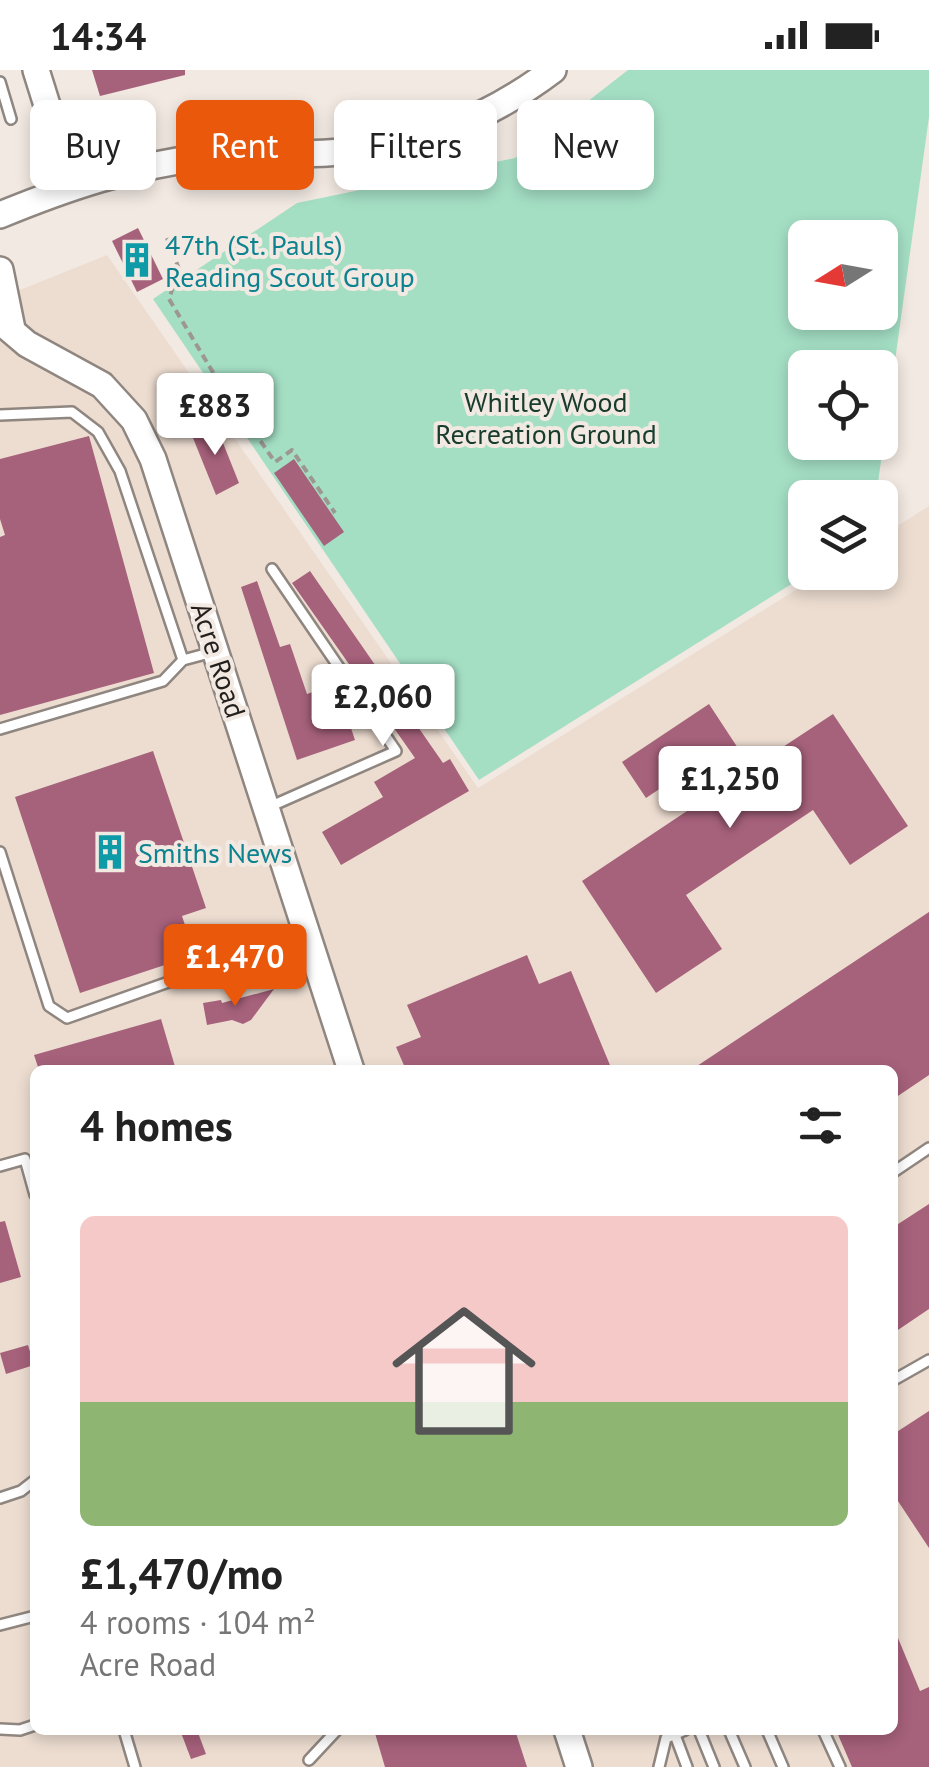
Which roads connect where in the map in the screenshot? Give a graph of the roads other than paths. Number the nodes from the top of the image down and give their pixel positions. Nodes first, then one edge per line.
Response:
1 (36, 70) edge
2 (552, 70) edge
3 (0, 82) edge
4 (45, 100) edge
5 (10, 118) dead end
6 (156, 164) edge
7 (60, 190) edge
8 (0, 215) edge
9 (0, 270) edge
10 (4, 320) edge
11 (0, 416) edge
12 (272, 569) dead end
13 (216, 652) junction
14 (183, 660) junction
15 (0, 729) edge
16 (267, 808) junction
17 (0, 852) edge
18 (307, 933) junction
19 (350, 1065) edge
20 (929, 1148) edge
21 (0, 1166) edge
22 (898, 1168) edge
23 (30, 1177) edge
24 (929, 1360) edge
25 (898, 1378) edge
26 (30, 1484) edge
27 (0, 1498) edge
28 (30, 1617) edge
29 (0, 1626) edge
30 (30, 1727) edge
31 (0, 1728) edge
32 (125, 1735) edge
33 (332, 1735) edge
34 (570, 1735) edge
35 (675, 1735) joint
36 (701, 1735) edge
37 (731, 1735) edge
38 (769, 1735) edge
39 (825, 1735) edge
40 (308, 1760) dead end
41 (135, 1767) edge
42 (580, 1767) edge
43 (658, 1767) edge
44 (687, 1767) edge
45 (714, 1767) edge
46 (745, 1767) edge
47 (783, 1767) edge
48 (840, 1767) edge

1 - 4 street
2 - 6 street
3 - 5 lane
7 - 8 street
9 - 10 street
10 - 13 street, Acre Road
11 - 14 lane
12 - 16 lane
13 - 14 lane
13 - 16 street, Acre Road
14 - 15 lane
16 - 18 street, Acre Road
17 - 18 lane
18 - 19 street, Acre Road
20 - 22 lane
21 - 23 lane
24 - 25 lane
26 - 27 lane
28 - 29 lane
30 - 31 lane
32 - 41 lane
33 - 40 lane
34 - 42 street
35 - 43 lane
35 - 44 lane
36 - 45 lane
37 - 46 lane
38 - 47 lane
39 - 48 lane

